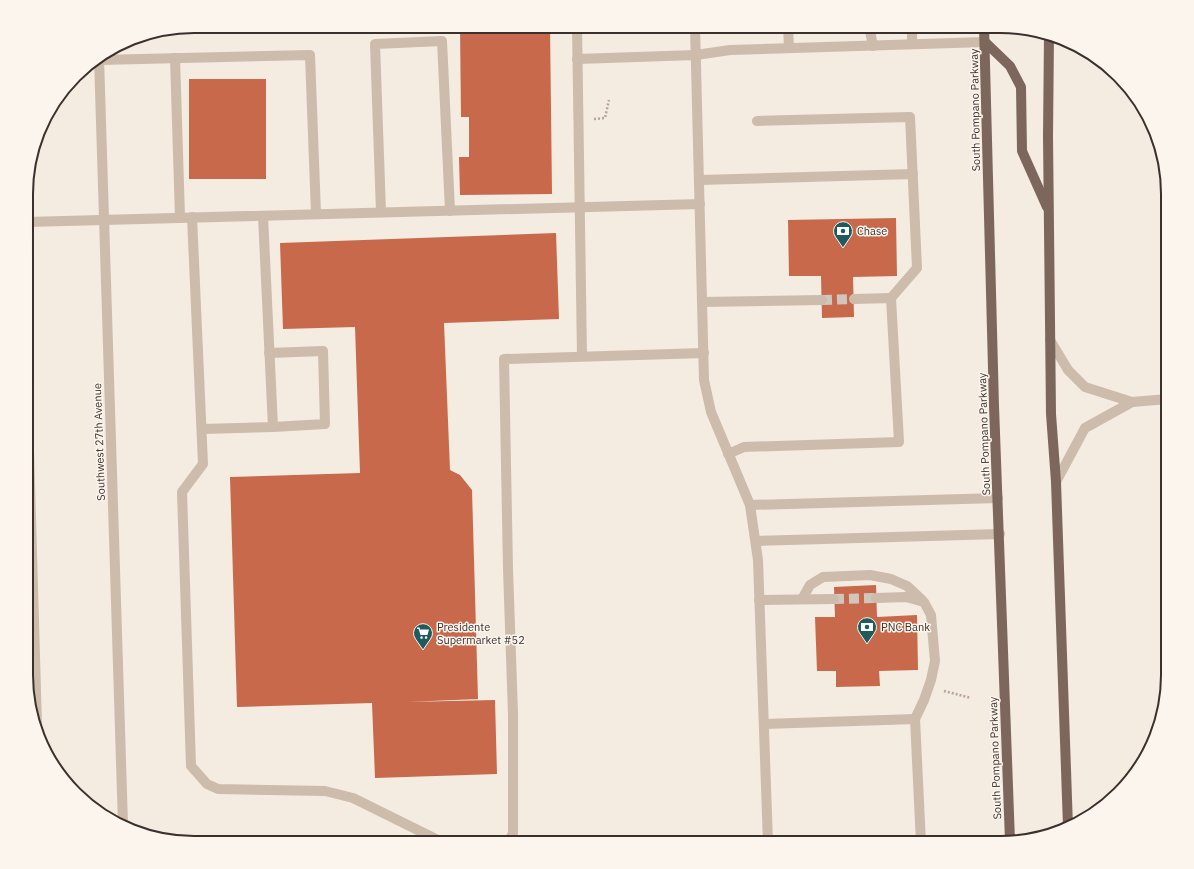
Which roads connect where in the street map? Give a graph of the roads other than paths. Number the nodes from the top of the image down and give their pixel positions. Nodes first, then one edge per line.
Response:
1 (577, 33) edge
2 (695, 33) edge
3 (788, 33) edge
4 (870, 33) edge
5 (912, 33) edge
6 (984, 33) edge
7 (1049, 41) edge
8 (985, 42) junction
9 (912, 44) junction
10 (873, 46) junction
11 (789, 48) junction
12 (696, 55) junction
13 (175, 58) junction
14 (106, 59) edge
15 (577, 59) junction
16 (99, 64) edge
17 (757, 121) dead end
18 (913, 174) junction
19 (699, 180) junction
20 (700, 204) junction
21 (580, 206) junction
22 (450, 210) junction
23 (1049, 210) junction
24 (381, 212) junction
25 (316, 214) junction
26 (263, 216) junction
27 (180, 217) junction
28 (192, 217) junction
29 (104, 220) junction
30 (33, 222) edge
31 (890, 298) junction
32 (854, 299) tunnel mouth
33 (822, 300) tunnel mouth
34 (702, 302) junction
35 (1050, 340) junction
36 (269, 354) junction
37 (704, 354) junction
38 (582, 356) junction
39 (1161, 400) edge
40 (1132, 402) junction
41 (273, 427) junction
42 (202, 429) junction
43 (728, 454) junction
44 (1056, 482) junction
45 (998, 498) junction
46 (750, 505) junction
47 (1000, 534) junction
48 (756, 541) junction
49 (876, 598) tunnel mouth
50 (834, 599) tunnel mouth
51 (759, 600) junction
52 (802, 600) junction
53 (924, 602) junction
54 (33, 620) edge
55 (36, 709) edge
56 (915, 719) junction
57 (765, 724) junction
58 (124, 819) edge
59 (1068, 821) edge
60 (430, 836) edge
61 (512, 836) edge
62 (768, 836) edge
63 (921, 836) edge
64 (1010, 836) edge

1 - 15 street
2 - 12 street
3 - 11 street
4 - 10 street
5 - 9 street
6 - 8 main road, South Pompano Parkway
7 - 23 main road
8 - 9 street
8 - 23 main road
8 - 45 main road, South Pompano Parkway
9 - 10 street
10 - 11 street
11 - 12 street
12 - 15 street
12 - 19 street
13 - 14 street
13 - 25 street
13 - 27 street
15 - 21 street
16 - 29 street, Southwest 27th Avenue
17 - 18 street
18 - 19 street
18 - 31 street
19 - 20 street
20 - 21 street
20 - 34 street
21 - 22 street
21 - 38 street
22 - 24 street
22 - 24 street
23 - 35 main road
24 - 25 street
25 - 26 street
26 - 28 street
26 - 36 street
27 - 28 street
27 - 29 street
28 - 42 street
29 - 30 street
29 - 58 street, Southwest 27th Avenue
31 - 32 street
31 - 43 street
33 - 34 street
34 - 37 street
35 - 40 street
35 - 44 main road
36 - 41 street
36 - 41 street
37 - 38 street
37 - 43 street
38 - 61 street
39 - 40 street
40 - 44 street
41 - 42 street
42 - 60 street
43 - 46 street
44 - 59 main road
45 - 46 street
45 - 47 main road, South Pompano Parkway
46 - 48 street
47 - 48 street
47 - 64 main road, South Pompano Parkway
48 - 51 street
49 - 53 street
50 - 52 street
51 - 52 street
51 - 57 street
52 - 53 street
53 - 56 street
54 - 55 street
56 - 57 street
56 - 63 street
57 - 62 street

